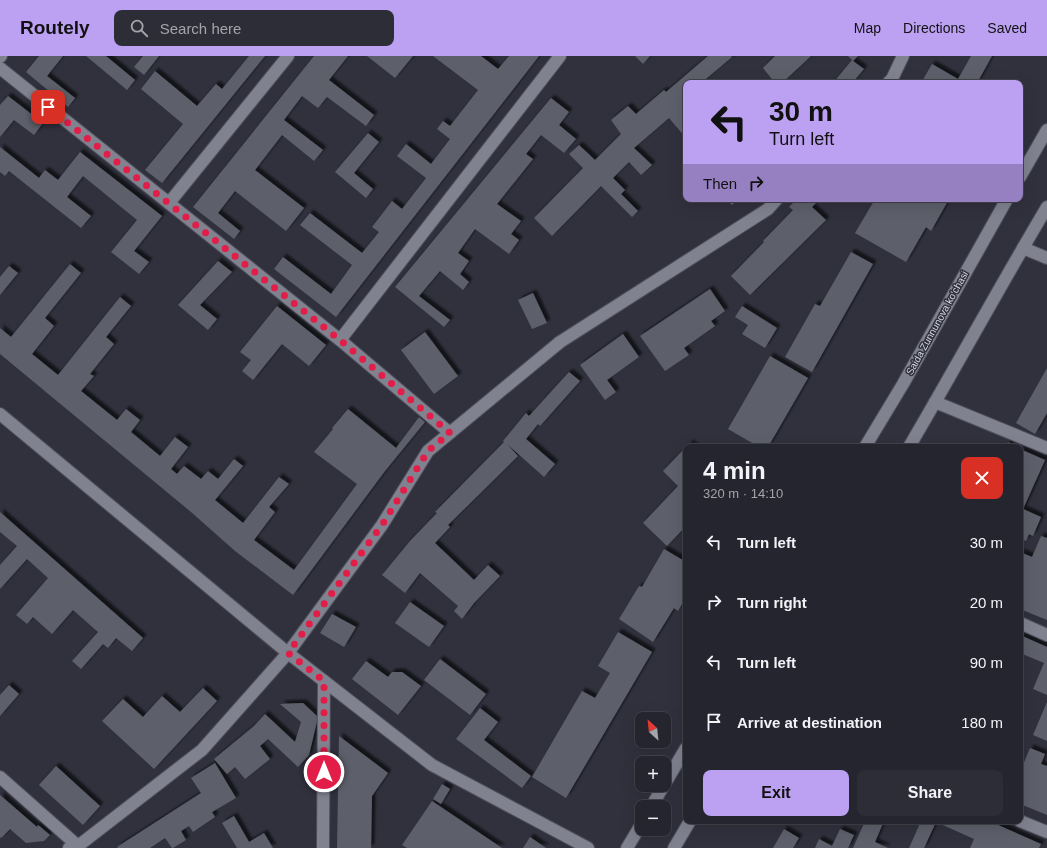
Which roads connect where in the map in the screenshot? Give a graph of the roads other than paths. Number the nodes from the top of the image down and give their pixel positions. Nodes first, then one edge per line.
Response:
1 (288, 56) edge
2 (560, 56) edge
3 (903, 56) edge
4 (0, 68) edge
5 (891, 80) edge
6 (1047, 130) edge
7 (1023, 172) edge
8 (774, 202) edge
9 (1005, 202) edge
10 (169, 203) junction
11 (1047, 207) edge
12 (1023, 248) junction
13 (1047, 258) edge
14 (340, 340) junction
15 (935, 402) junction
16 (0, 414) edge
17 (450, 433) junction
18 (867, 444) edge
19 (911, 444) edge
20 (1047, 448) edge
21 (1023, 624) edge
22 (1047, 635) edge
23 (288, 653) junction
24 (324, 681) junction
25 (683, 753) edge
26 (0, 777) edge
27 (655, 800) edge
28 (1023, 822) edge
29 (688, 824) edge
30 (1047, 832) edge
31 (635, 835) edge
32 (74, 847) edge
33 (323, 848) edge
34 (588, 848) edge
35 (627, 848) edge
36 (674, 848) edge

1 - 10 street
2 - 14 street
3 - 5 street
4 - 10 street
6 - 7 street
8 - 17 street
9 - 18 street, Saida Zunnunova ko'chasi
10 - 14 street
11 - 12 street
12 - 13 street
12 - 15 street
14 - 17 street
15 - 19 street
15 - 20 street
16 - 23 street
17 - 23 street
21 - 22 street
23 - 24 street
23 - 32 street
24 - 33 street
24 - 34 street
25 - 27 street
26 - 32 street
28 - 30 street
29 - 36 street
31 - 35 street

